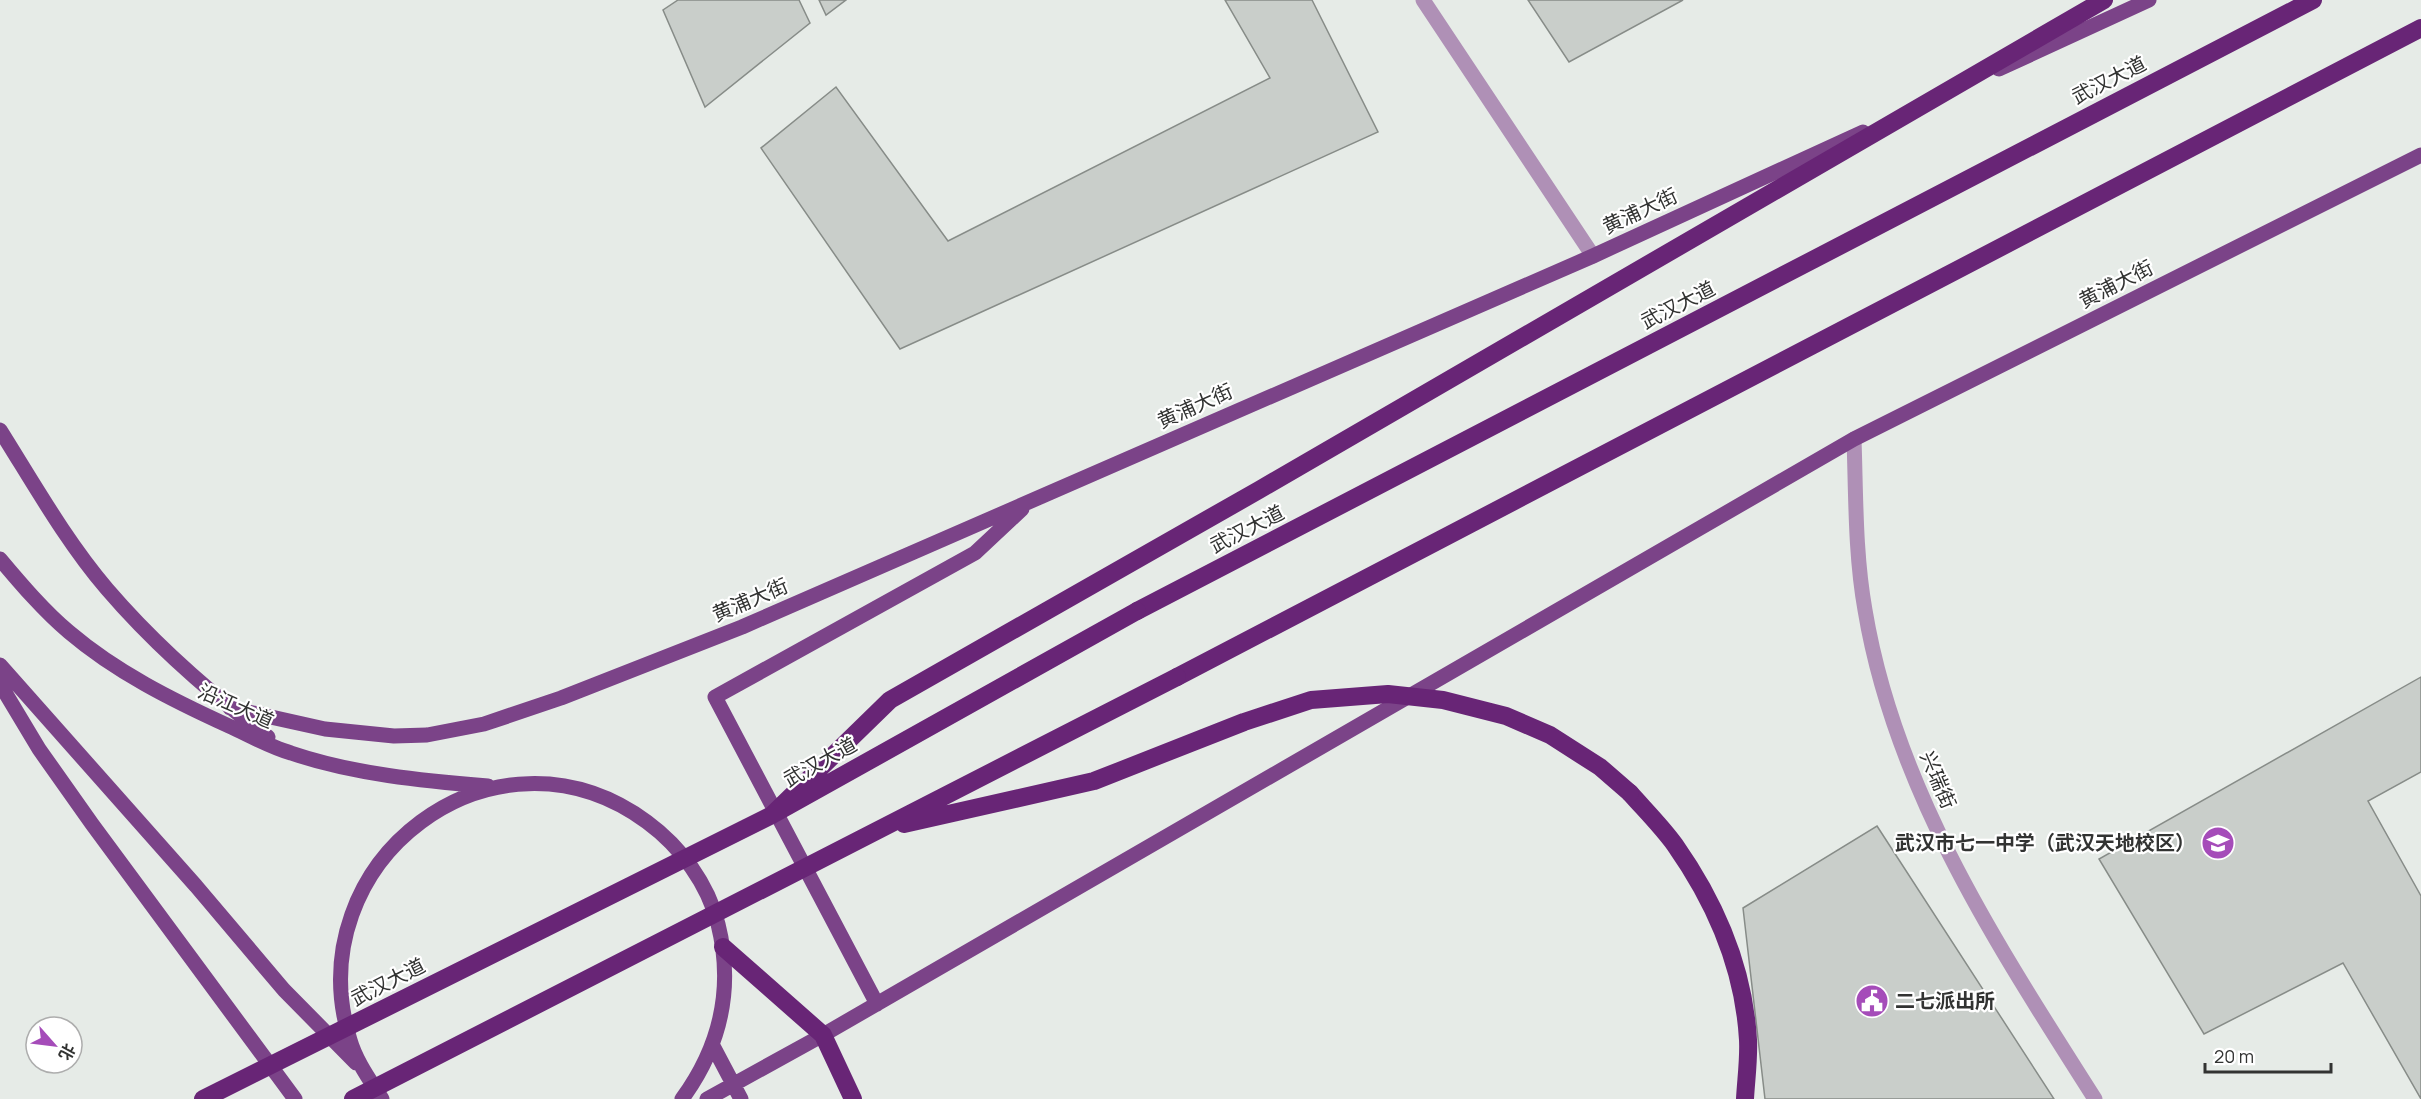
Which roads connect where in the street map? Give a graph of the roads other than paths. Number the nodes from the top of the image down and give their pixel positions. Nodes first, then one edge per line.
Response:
1 (1423, 0) edge
2 (2104, 0) edge
3 (2149, 0) edge
4 (2313, 0) edge
5 (2421, 28) edge
6 (2421, 155) edge
7 (1593, 256) junction
8 (0, 430) edge
9 (1854, 439) junction
10 (1030, 501) junction
11 (0, 559) edge
12 (0, 665) edge
13 (0, 684) edge
14 (230, 708) junction
15 (290, 753) junction
16 (503, 787) junction
17 (772, 815) junction
18 (876, 831) junction
19 (723, 946) junction
20 (877, 1004) junction
21 (823, 1035) junction
22 (713, 1046) junction
23 (364, 1072) junction
24 (734, 1085) junction
25 (203, 1099) edge
26 (295, 1099) edge
27 (353, 1099) edge
28 (382, 1099) edge
29 (682, 1099) edge
30 (707, 1099) edge
31 (741, 1099) edge
32 (853, 1099) edge
33 (1745, 1099) edge
34 (2095, 1099) edge

1 - 7 street
2 - 17 highway, bridge
3 - 7 main road, 黄浦大街
4 - 17 highway, 武汉大道, bridge
5 - 18 highway, bridge
6 - 9 main road, 黄浦大街
7 - 10 main road, 黄浦大街
8 - 14 main road
9 - 20 main road, 黄浦大街
9 - 34 street, 兴瑞街
10 - 14 main road, 黄浦大街
10 - 20 main road
11 - 15 main road, 沿江大道
12 - 23 main road
13 - 26 main road
14 - 15 main road
15 - 16 main road, 沿江大道
16 - 19 main road
16 - 23 main road
17 - 25 highway, 武汉大道, bridge
18 - 27 highway, bridge
18 - 33 highway, bridge
19 - 21 highway
19 - 22 main road
20 - 21 main road, 黄浦大街
21 - 24 main road, 黄浦大街
21 - 32 highway
22 - 24 main road
22 - 29 main road
23 - 28 main road
24 - 30 main road, 黄浦大街
24 - 31 main road

